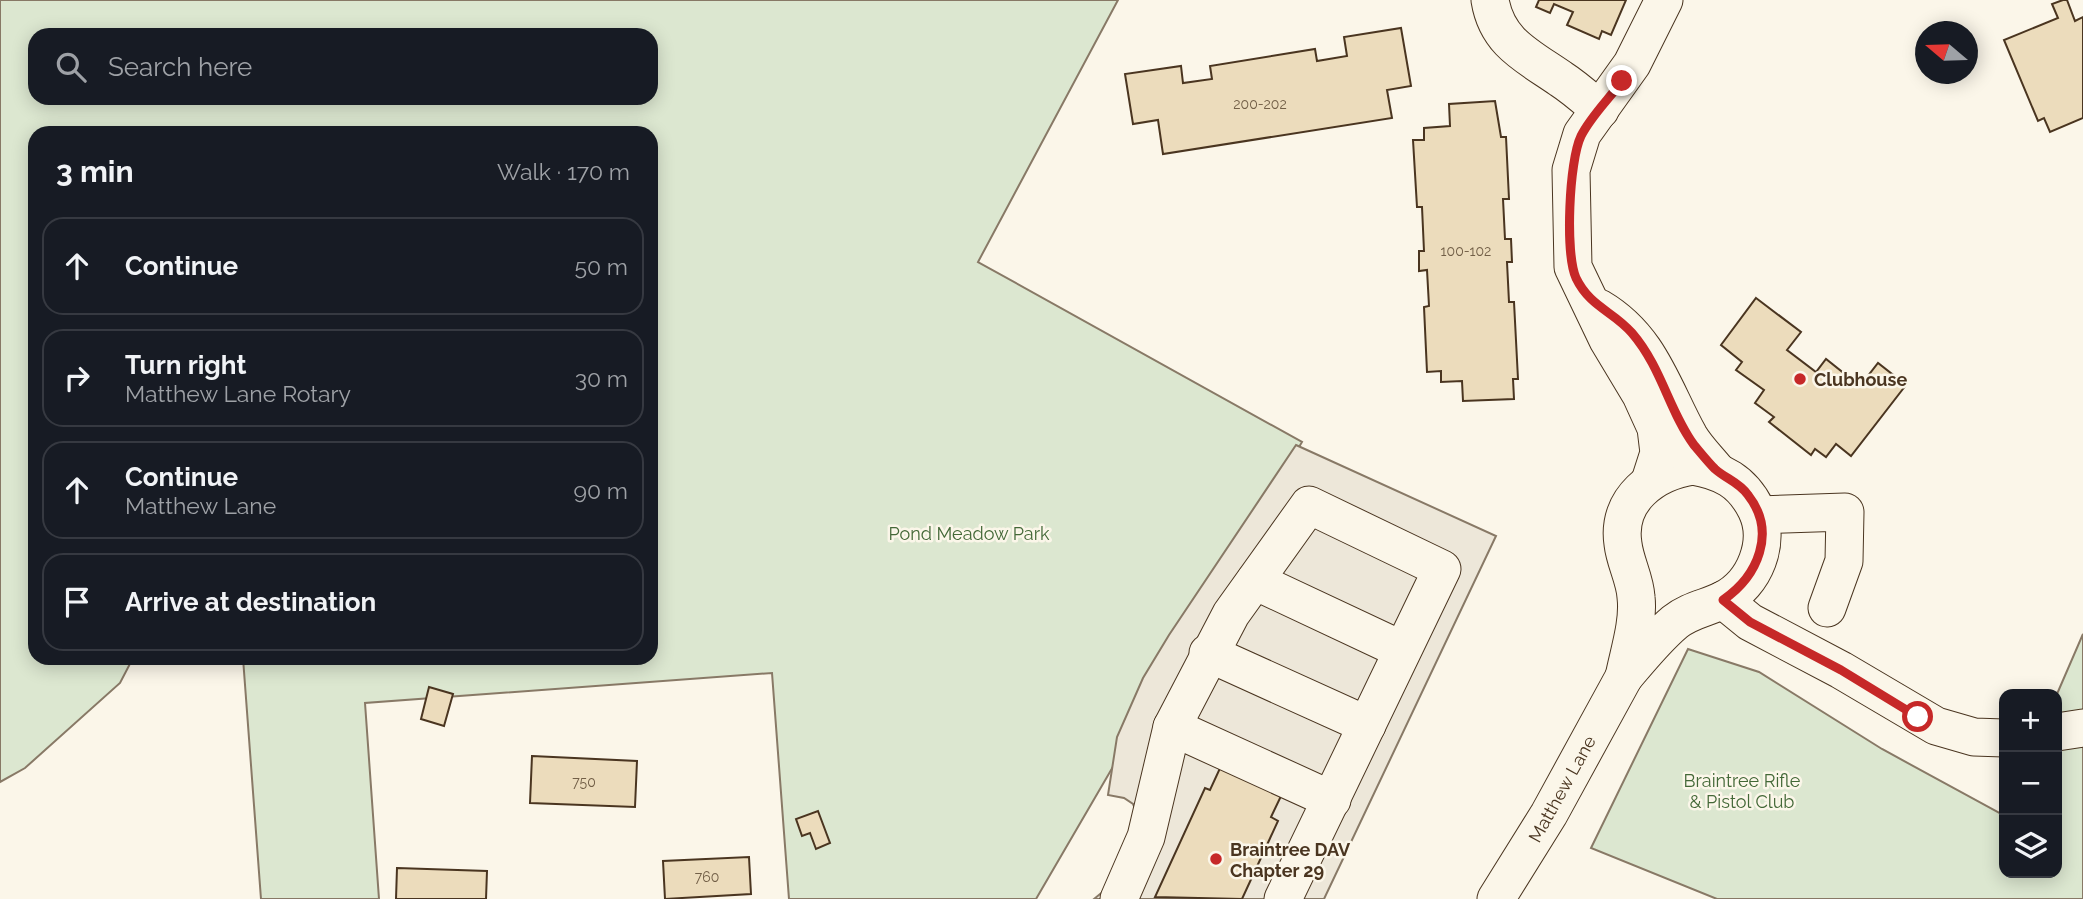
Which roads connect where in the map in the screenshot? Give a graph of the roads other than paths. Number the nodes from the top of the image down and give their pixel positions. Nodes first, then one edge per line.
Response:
1 (1490, 0) edge
2 (1664, 0) edge
3 (1600, 110) junction
4 (1592, 304) junction
5 (1716, 470) junction
6 (1650, 481) junction
7 (1759, 515) junction
8 (1255, 581) junction
9 (1723, 600) junction
10 (1827, 608) dead end
11 (1402, 650) junction
12 (1208, 653) junction
13 (1624, 677) junction
14 (1367, 725) junction
15 (1172, 727) junction
16 (2083, 728) edge
17 (2062, 731) edge
18 (1999, 738) edge
19 (1332, 800) junction
20 (1119, 899) edge
21 (1283, 899) edge
22 (1496, 899) edge

1 - 3 street
2 - 3 street
3 - 4 street
4 - 5 street
4 - 6 street
5 - 6 street
5 - 7 street
6 - 13 street
7 - 9 street
7 - 10 street
8 - 11 street
8 - 11 street
8 - 12 street
9 - 13 street
9 - 18 street
11 - 14 street
12 - 14 street
12 - 15 street
13 - 22 street, Matthew Lane
14 - 19 street
15 - 19 street
15 - 20 street
16 - 17 street
19 - 21 street

